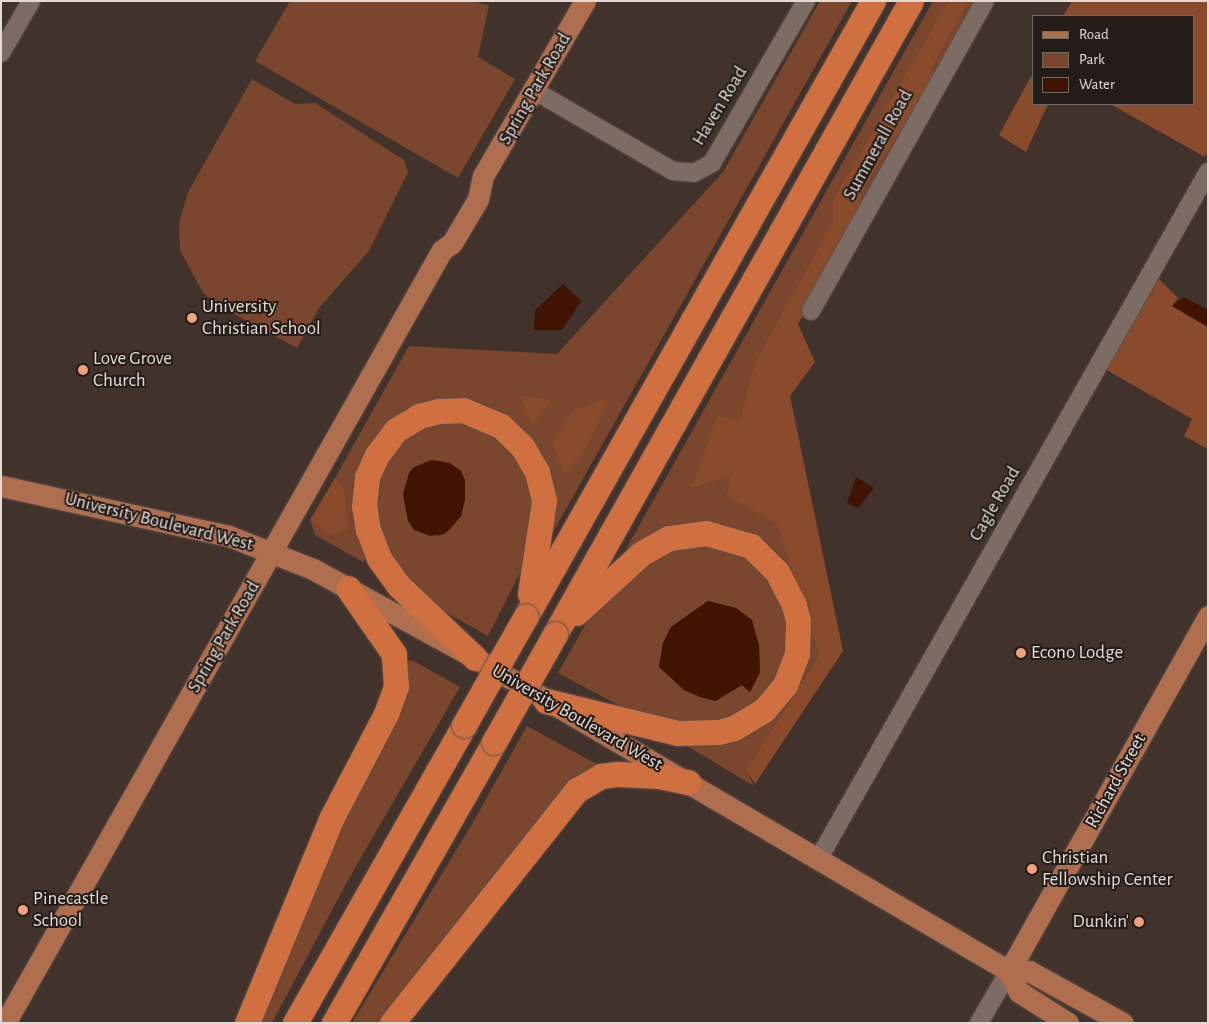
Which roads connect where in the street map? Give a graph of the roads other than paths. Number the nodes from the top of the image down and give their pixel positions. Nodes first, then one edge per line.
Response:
1 (31, 1) edge
2 (585, 1) edge
3 (806, 1) edge
4 (873, 1) edge
5 (910, 1) edge
6 (985, 1) edge
7 (1, 53) edge
8 (535, 91) junction
9 (1208, 172) edge
10 (811, 311) dead end
11 (1, 486) edge
12 (273, 551) junction
13 (348, 588) junction
14 (526, 616) junction
15 (1208, 616) edge
16 (555, 634) junction
17 (475, 658) junction
18 (546, 700) junction
19 (688, 782) junction
20 (819, 858) junction
21 (1009, 971) junction
22 (5, 1023) edge
23 (247, 1023) edge
24 (295, 1023) edge
25 (334, 1023) edge
26 (392, 1023) edge
27 (979, 1023) edge
28 (1068, 1023) edge
29 (1123, 1023) edge

1 - 7 street
2 - 8 main road, Spring Park Road
3 - 8 street, Haven Road
4 - 14 highway
5 - 16 highway
6 - 10 street, Summerall Road
8 - 12 main road, Spring Park Road
9 - 20 street, Cagle Road
11 - 12 main road, University Boulevard West
12 - 13 main road, University Boulevard West
12 - 22 main road, Spring Park Road
13 - 17 main road, University Boulevard West
13 - 23 highway
14 - 17 highway
14 - 24 highway, bridge
15 - 21 main road, Richard Street
16 - 18 highway
16 - 25 highway, bridge
17 - 18 main road, University Boulevard West
18 - 19 main road, University Boulevard West
19 - 20 main road, University Boulevard West
19 - 26 highway
20 - 21 main road, University Boulevard West
21 - 27 street, Richard Street
21 - 28 main road
21 - 29 main road, University Boulevard West

